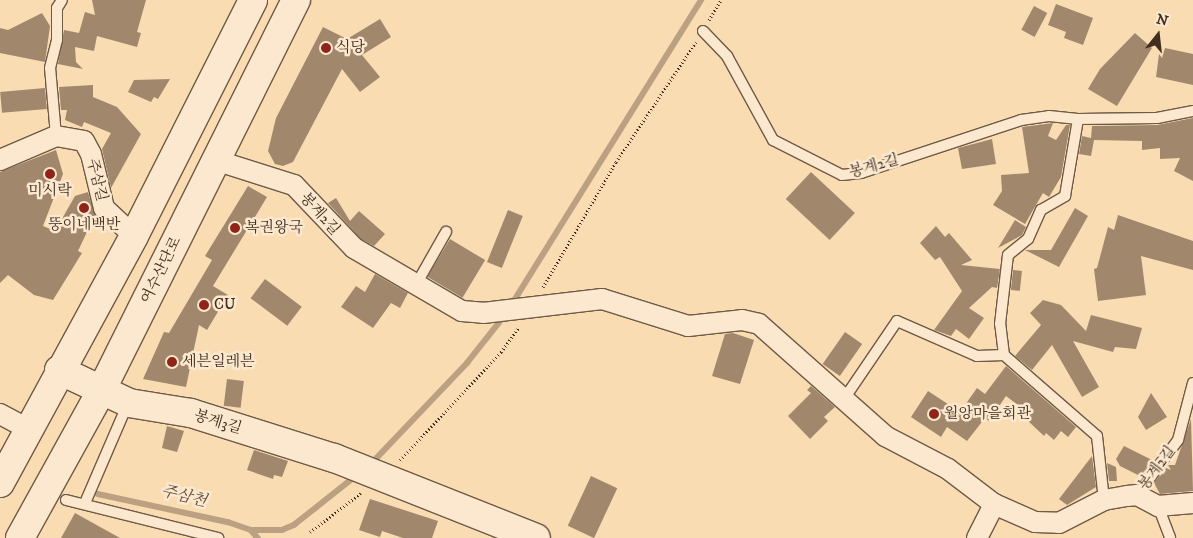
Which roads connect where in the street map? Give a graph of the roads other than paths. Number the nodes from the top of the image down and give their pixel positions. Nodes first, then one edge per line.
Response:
1 (62, 0) edge
2 (253, 0) edge
3 (296, 0) edge
4 (703, 31) road end
5 (1193, 111) edge
6 (1078, 119) junction
7 (56, 136) junction
8 (0, 160) edge
9 (215, 160) junction
10 (446, 232) dead end
11 (134, 236) junction
12 (418, 283) junction
13 (1004, 355) junction
14 (59, 370) junction
15 (1193, 383) edge
16 (100, 391) junction
17 (844, 399) junction
18 (129, 403) junction
19 (0, 414) edge
20 (28, 429) junction
21 (0, 483) edge
22 (1137, 495) junction
23 (66, 500) dead end
24 (1104, 500) junction
25 (85, 502) junction
26 (1193, 503) edge
27 (994, 504) junction
28 (1158, 506) junction
29 (20, 538) edge
30 (218, 538) edge
31 (536, 538) edge
32 (977, 538) edge
33 (1170, 538) edge

1 - 7 lane
2 - 11 street
3 - 9 street, 여수산단로
4 - 6 lane, 봉계2길
5 - 6 lane, 봉계2길
6 - 13 lane
7 - 8 street
7 - 11 street, 주삼길
9 - 12 street, 봉계2길
9 - 16 street, 여수산단로
10 - 12 lane
11 - 14 street
12 - 17 street, 봉계2길
13 - 17 lane
13 - 24 lane
14 - 16 street, 봉계3길
14 - 20 street
15 - 22 lane, 봉계2길
16 - 18 street, 봉계3길
16 - 29 street, 여수산단로
17 - 27 street, 봉계2길
18 - 25 lane
18 - 31 street, 봉계3길
19 - 20 street
20 - 21 street
22 - 24 street, 봉계2길
22 - 28 street, 봉계2길
23 - 25 lane
24 - 27 street, 봉계2길
25 - 30 lane
26 - 28 street, 봉계2길
27 - 32 street
28 - 33 lane

